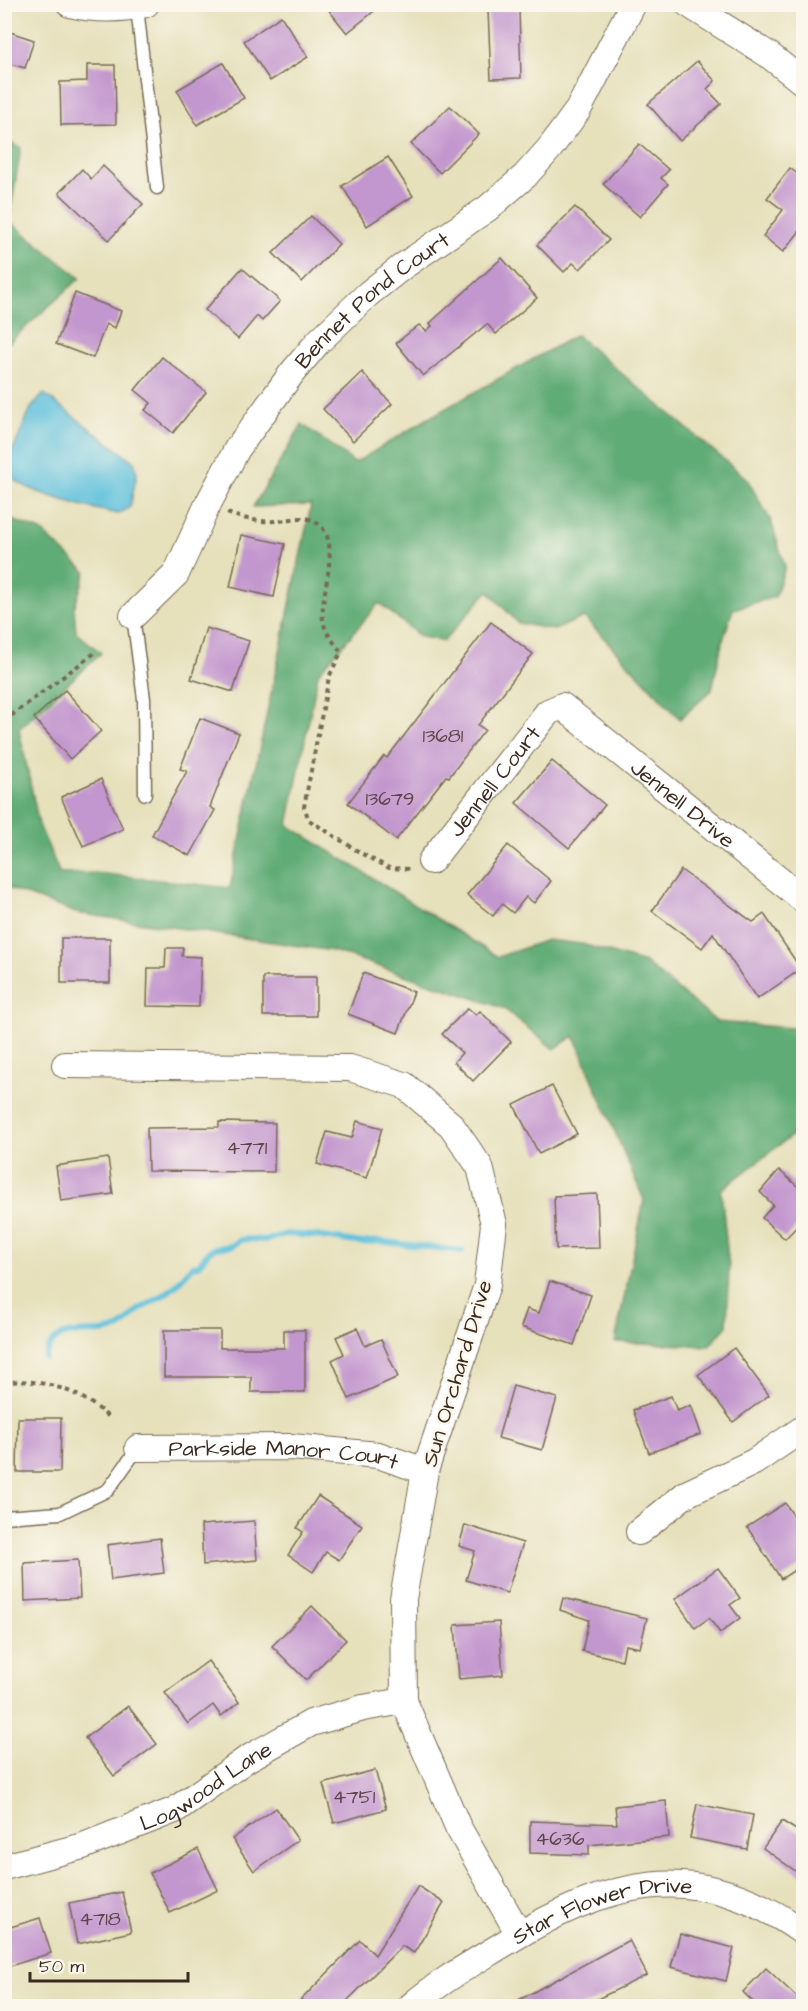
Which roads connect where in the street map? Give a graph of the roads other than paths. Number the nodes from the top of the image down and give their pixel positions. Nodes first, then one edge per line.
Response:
1 (70, 4) edge
2 (633, 4) edge
3 (688, 4) edge
4 (142, 6) edge
5 (804, 83) edge
6 (157, 188) dead end
7 (133, 616) joint
8 (562, 706) joint
9 (145, 794) dead end
10 (421, 865) road end
11 (804, 900) edge
12 (65, 1065) dead end
13 (804, 1428) edge
14 (138, 1448) joint
15 (425, 1471) junction
16 (4, 1517) edge
17 (639, 1532) dead end
18 (404, 1701) junction
19 (4, 1867) edge
20 (804, 1933) edge
21 (519, 1934) junction
22 (411, 2007) edge

1 - 4 street
2 - 7 street, Bennet Pond Court
3 - 5 street
4 - 6 lane
7 - 9 lane
8 - 10 street, Jennell Court
8 - 11 street, Jennell Drive
12 - 15 street, Sun Orchard Drive
13 - 17 street
14 - 15 street, Parkside Manor Court
14 - 16 lane
15 - 18 street, Sun Orchard Drive
18 - 19 street, Logwood Lane
18 - 21 street, Sun Orchard Drive
20 - 21 street, Star Flower Drive
21 - 22 street, Star Flower Drive

